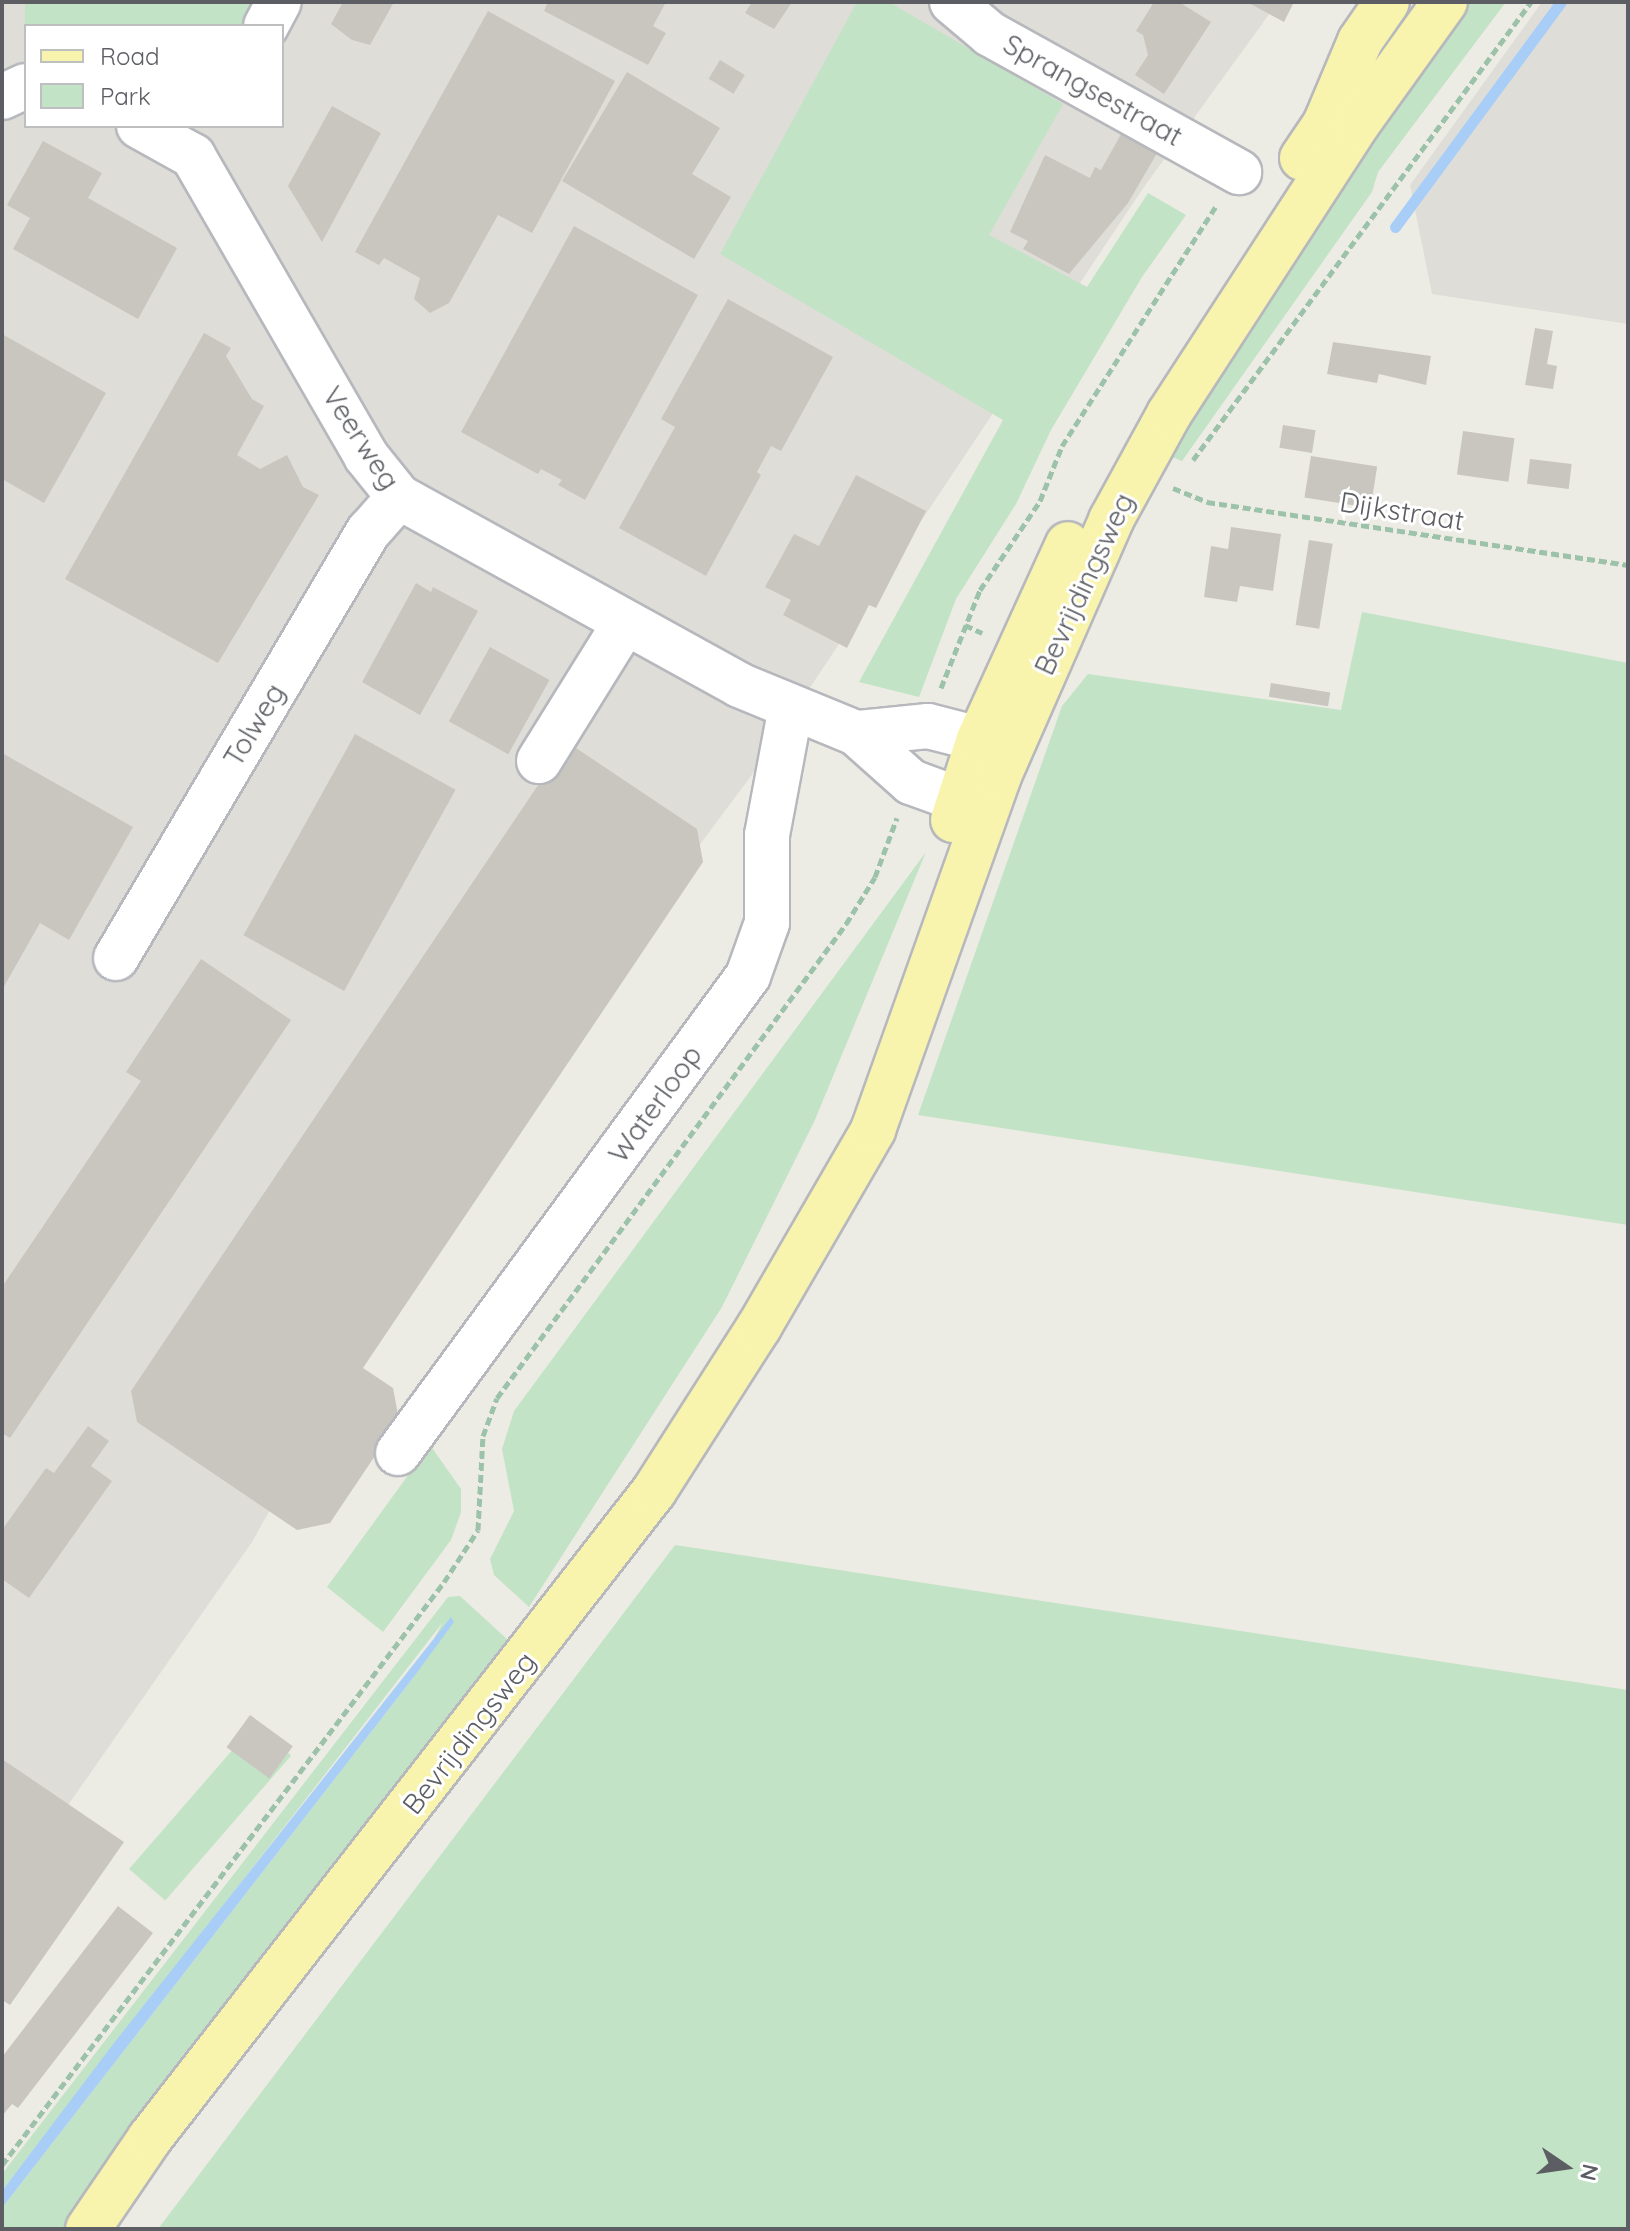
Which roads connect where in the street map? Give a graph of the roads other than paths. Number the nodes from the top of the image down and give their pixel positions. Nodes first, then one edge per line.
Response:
1 (279, 2) edge
2 (952, 2) edge
3 (1387, 2) edge
4 (1445, 2) edge
5 (267, 24) edge
6 (24, 87) edge
7 (2, 97) edge
8 (147, 128) edge
9 (201, 141) edge
10 (1239, 172) road end
11 (399, 497) junction
12 (625, 623) junction
13 (791, 707) junction
14 (856, 733) junction
15 (979, 739) junction
16 (539, 761) dead end
17 (998, 778) junction
18 (960, 800) junction
19 (116, 958) dead end
20 (821, 1217) junction
21 (398, 1453) dead end
22 (88, 2229) edge

1 - 5 street
2 - 10 street, Sprangsestraat
3 - 15 main road, Bevrijdingsweg
4 - 17 main road, Bevrijdingsweg
6 - 7 street
8 - 9 street, Veerweg
9 - 11 street, Veerweg
11 - 12 street, Veerweg
11 - 19 street, Tolweg
12 - 13 street, Veerweg
12 - 16 street
13 - 14 street, Veerweg
13 - 21 street, Waterloop
14 - 15 street, Veerweg
14 - 18 street, Veerweg
15 - 17 street
15 - 18 main road, Bevrijdingsweg
17 - 18 street
17 - 20 main road, Bevrijdingsweg
18 - 20 main road, Bevrijdingsweg
20 - 22 main road, Bevrijdingsweg

